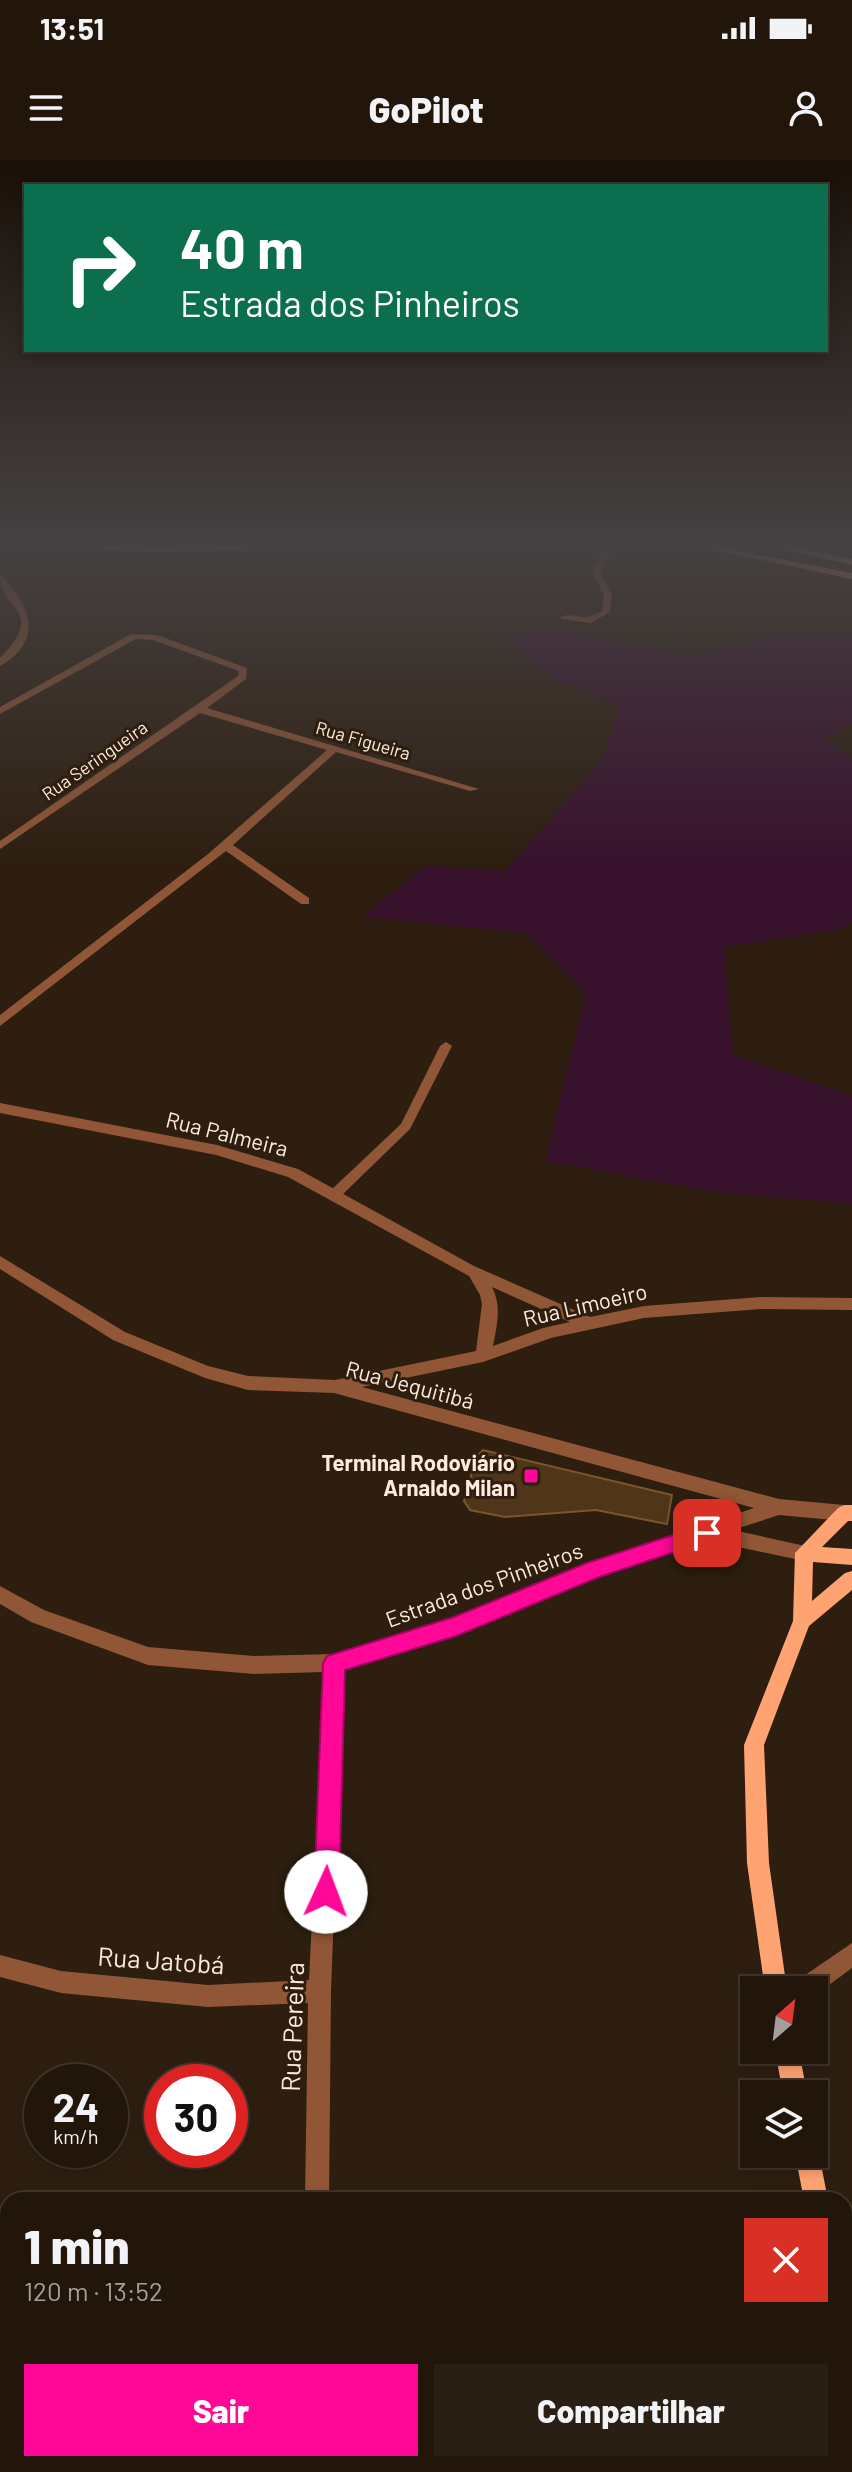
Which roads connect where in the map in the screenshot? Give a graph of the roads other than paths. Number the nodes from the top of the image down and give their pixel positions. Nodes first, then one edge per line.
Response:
1 (99, 654) edge
2 (204, 654) edge
3 (198, 709) junction
4 (1, 710) edge
5 (333, 750) junction
6 (474, 789) dead end
7 (224, 844) junction
8 (0, 846) edge
9 (305, 901) dead end
10 (0, 1022) edge
11 (446, 1046) dead end
12 (0, 1108) edge
13 (335, 1194) junction
14 (0, 1262) edge
15 (469, 1270) junction
16 (852, 1304) edge
17 (588, 1323) junction
18 (483, 1356) junction
19 (334, 1386) junction
20 (779, 1507) junction
21 (848, 1513) edge
22 (707, 1533) junction
23 (804, 1553) junction
24 (852, 1557) edge
25 (852, 1579) edge
26 (0, 1594) edge
27 (802, 1621) junction
28 (334, 1663) junction
29 (852, 1954) edge
30 (0, 1966) edge
31 (774, 1976) edge
32 (822, 1976) edge
33 (320, 1991) junction
34 (810, 2168) edge
35 (317, 2192) edge
36 (814, 2192) edge

1 - 4 street, Rua Seringueira
2 - 3 street, Rua Seringueira
3 - 5 street, Rua Figueira
3 - 8 street, Rua Seringueira
5 - 6 street, Rua Figueira
5 - 7 street
7 - 9 street
7 - 10 street
11 - 13 lane
12 - 13 street, Rua Palmeira
13 - 15 street, Rua Palmeira
14 - 19 street, Rua Jequitibá
15 - 17 street, Rua Palmeira
15 - 18 street, Rua Palmeira
16 - 17 street, Rua Limoeiro
17 - 18 street, Rua Limoeiro
18 - 19 street, Rua Limoeiro
19 - 20 street, Rua Jequitibá
20 - 21 street, Estrada dos Pinheiros
20 - 22 street, Estrada dos Pinheiros
21 - 23 main road
22 - 23 street, Estrada dos Pinheiros
22 - 28 street, Estrada dos Pinheiros
23 - 24 main road, Estrada dos Pinheiros
23 - 27 main road
25 - 27 main road
26 - 28 street, Estrada dos Pinheiros
27 - 31 main road
28 - 33 street, Rua Pereira
29 - 32 street
30 - 33 street, Rua Jatobá
33 - 35 street, Rua Pereira
34 - 36 main road

